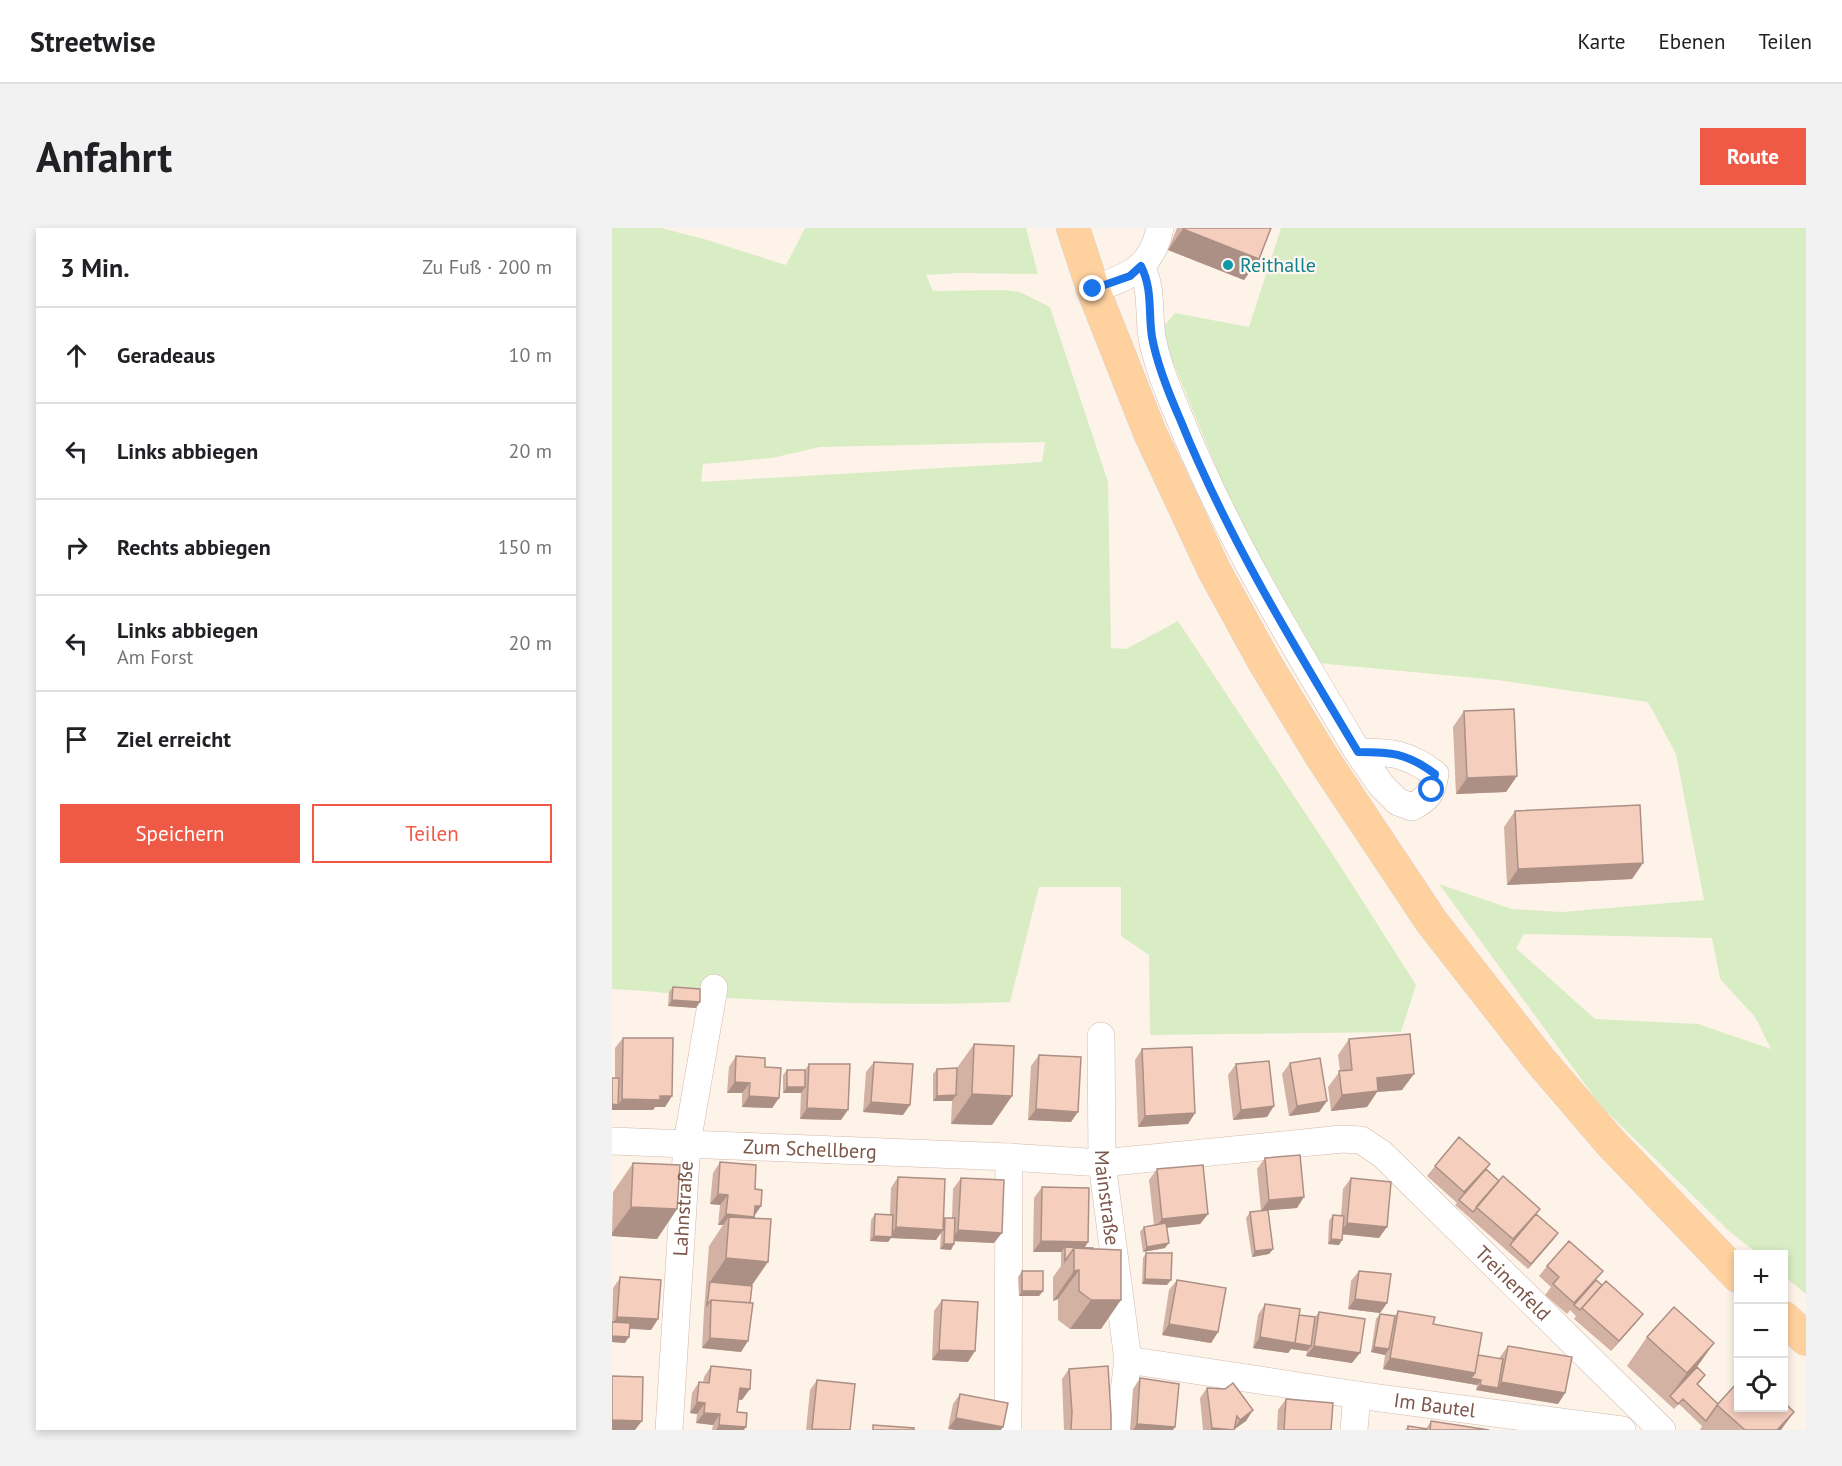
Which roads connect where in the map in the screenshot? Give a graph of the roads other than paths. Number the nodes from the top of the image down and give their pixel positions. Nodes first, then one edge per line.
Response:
1 (1073, 228) edge
2 (1160, 228) edge
3 (1141, 266) junction
4 (1093, 289) junction
5 (1358, 752) dead end
6 (714, 988) dead end
7 (1101, 1036) dead end
8 (1361, 1140) joint
9 (612, 1141) edge
10 (687, 1143) junction
11 (1009, 1157) junction
12 (1102, 1163) junction
13 (1734, 1272) edge
14 (1788, 1322) edge
15 (1806, 1339) edge
16 (1128, 1360) junction
17 (1357, 1395) junction
18 (669, 1430) edge
19 (1008, 1430) edge
20 (1119, 1430) edge
21 (1354, 1430) edge
22 (1622, 1430) edge
23 (1662, 1430) edge

1 - 4 main road
2 - 3 street
3 - 4 street
3 - 5 street
4 - 13 main road
6 - 10 street, Lahnstraße
7 - 12 street, Mainstraße
8 - 12 street, Zum Schellberg
8 - 23 street, Treinenfeld
9 - 10 street, Zum Schellberg
10 - 11 street, Zum Schellberg
10 - 18 street, Lahnstraße
11 - 12 street, Zum Schellberg
11 - 19 street
12 - 16 street, Mainstraße
14 - 15 main road
16 - 17 street, Im Bautel
16 - 20 street, Mainstraße
17 - 21 street
17 - 22 street, Im Bautel

